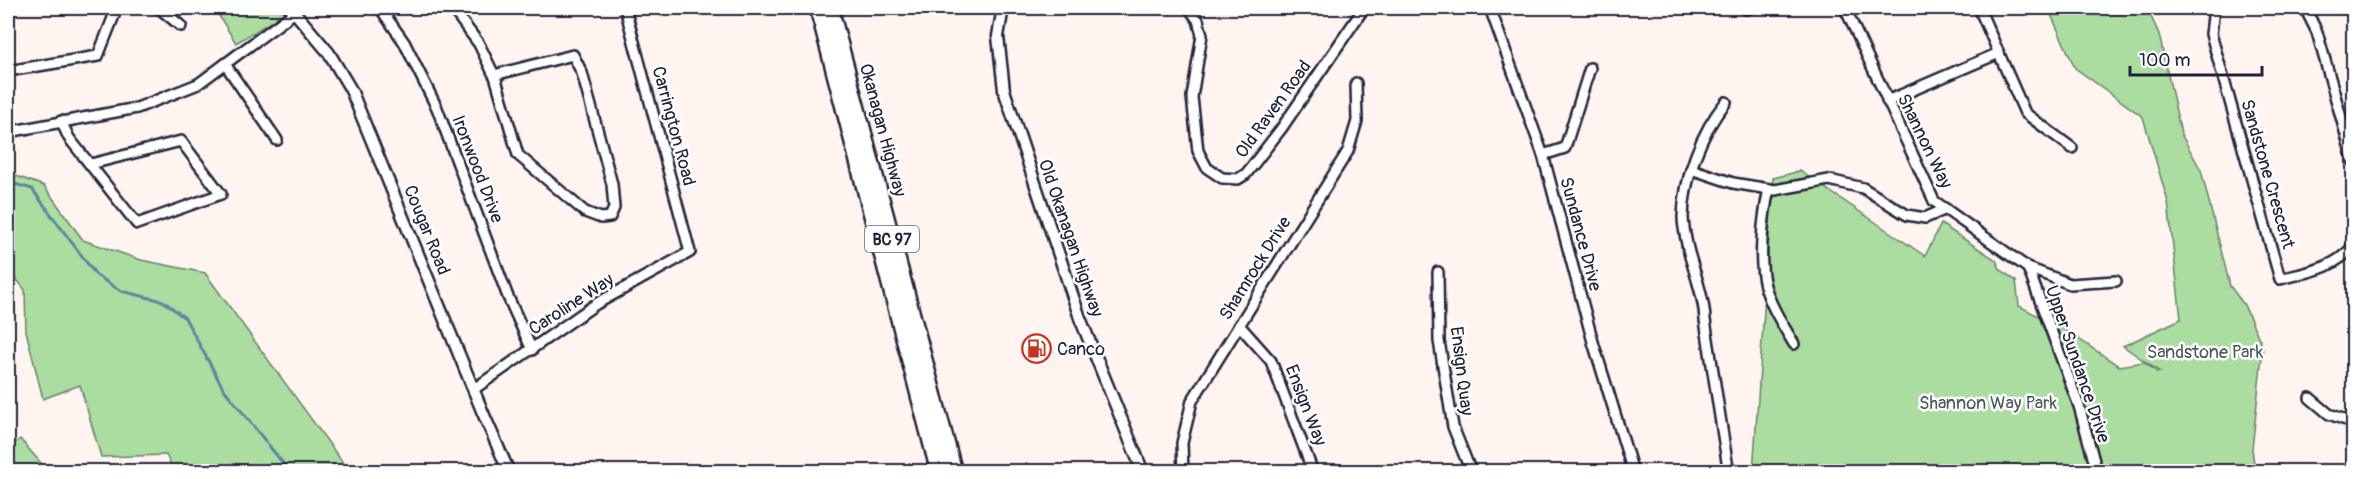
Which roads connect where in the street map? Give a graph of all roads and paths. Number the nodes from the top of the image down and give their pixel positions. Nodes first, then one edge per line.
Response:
1 (117, 8) edge
2 (159, 8) edge
3 (380, 8) edge
4 (452, 8) edge
5 (625, 8) edge
6 (818, 8) edge
7 (830, 8) edge
8 (1003, 8) edge
9 (1189, 8) edge
10 (1364, 8) edge
11 (1490, 8) edge
12 (1845, 8) edge
13 (1979, 8) edge
14 (2214, 8) edge
15 (2305, 8) edge
16 (293, 10) edge
17 (181, 26) dead end
18 (1999, 53) junction
19 (225, 64) junction
20 (1590, 68) dead end
21 (8, 71) edge
22 (495, 76) dead end
23 (1356, 83) dead end
24 (1887, 100) junction
25 (1726, 102) dead end
26 (61, 121) junction
27 (8, 132) edge
28 (277, 140) dead end
29 (2072, 148) dead end
30 (1543, 155) junction
31 (2354, 163) edge
32 (91, 164) junction
33 (1691, 169) junction
34 (1769, 189) junction
35 (1946, 209) junction
36 (2354, 245) edge
37 (690, 252) joint
38 (2028, 268) junction
39 (1438, 272) dead end
40 (2116, 281) dead end
41 (1239, 325) junction
42 (1794, 345) dead end
43 (532, 350) junction
44 (474, 389) junction
45 (2310, 398) dead end
46 (2354, 423) edge
47 (2354, 461) edge
48 (1728, 468) dead end
49 (510, 471) edge
50 (939, 471) edge
51 (954, 471) edge
52 (1143, 471) edge
53 (1183, 471) edge
54 (1313, 471) edge
55 (1471, 471) edge
56 (1633, 471) edge
57 (2097, 471) edge
58 (2349, 471) edge

1 - 21 street
2 - 17 street
3 - 43 street, Ironwood Drive
4 - 22 street
5 - 37 street, Carrington Road
6 - 50 highway, Okanagan Highway / BC 97
7 - 51 highway, Okanagan Highway / BC 97
8 - 52 street, Old Okanagan Highway
9 - 10 street, Old Raven Road
11 - 30 street, Sundance Drive
12 - 24 street, Shannon Way
13 - 18 street
14 - 36 street, Sandstone Crescent
15 - 31 street
16 - 19 street, Cougar Road
16 - 44 street, Cougar Road
18 - 24 street
18 - 29 street
19 - 26 street, Cougar Road
19 - 28 street
20 - 30 street
23 - 41 street, Shamrock Drive
24 - 35 street, Shannon Way
25 - 33 street
26 - 27 street, Cougar Road
26 - 32 street
30 - 56 street, Sundance Drive
32 - 32 street
33 - 34 street
33 - 48 street
34 - 35 street
34 - 42 street
35 - 38 street, Shannon Way
37 - 43 street, Caroline Way
38 - 40 street, Shannon Way
38 - 57 street, Upper Sundance Drive
39 - 55 street, Ensign Quay
41 - 53 street, Shamrock Drive
41 - 54 street, Ensign Way
43 - 44 street, Caroline Way
44 - 49 street, Cougar Road
45 - 46 street
47 - 58 street

